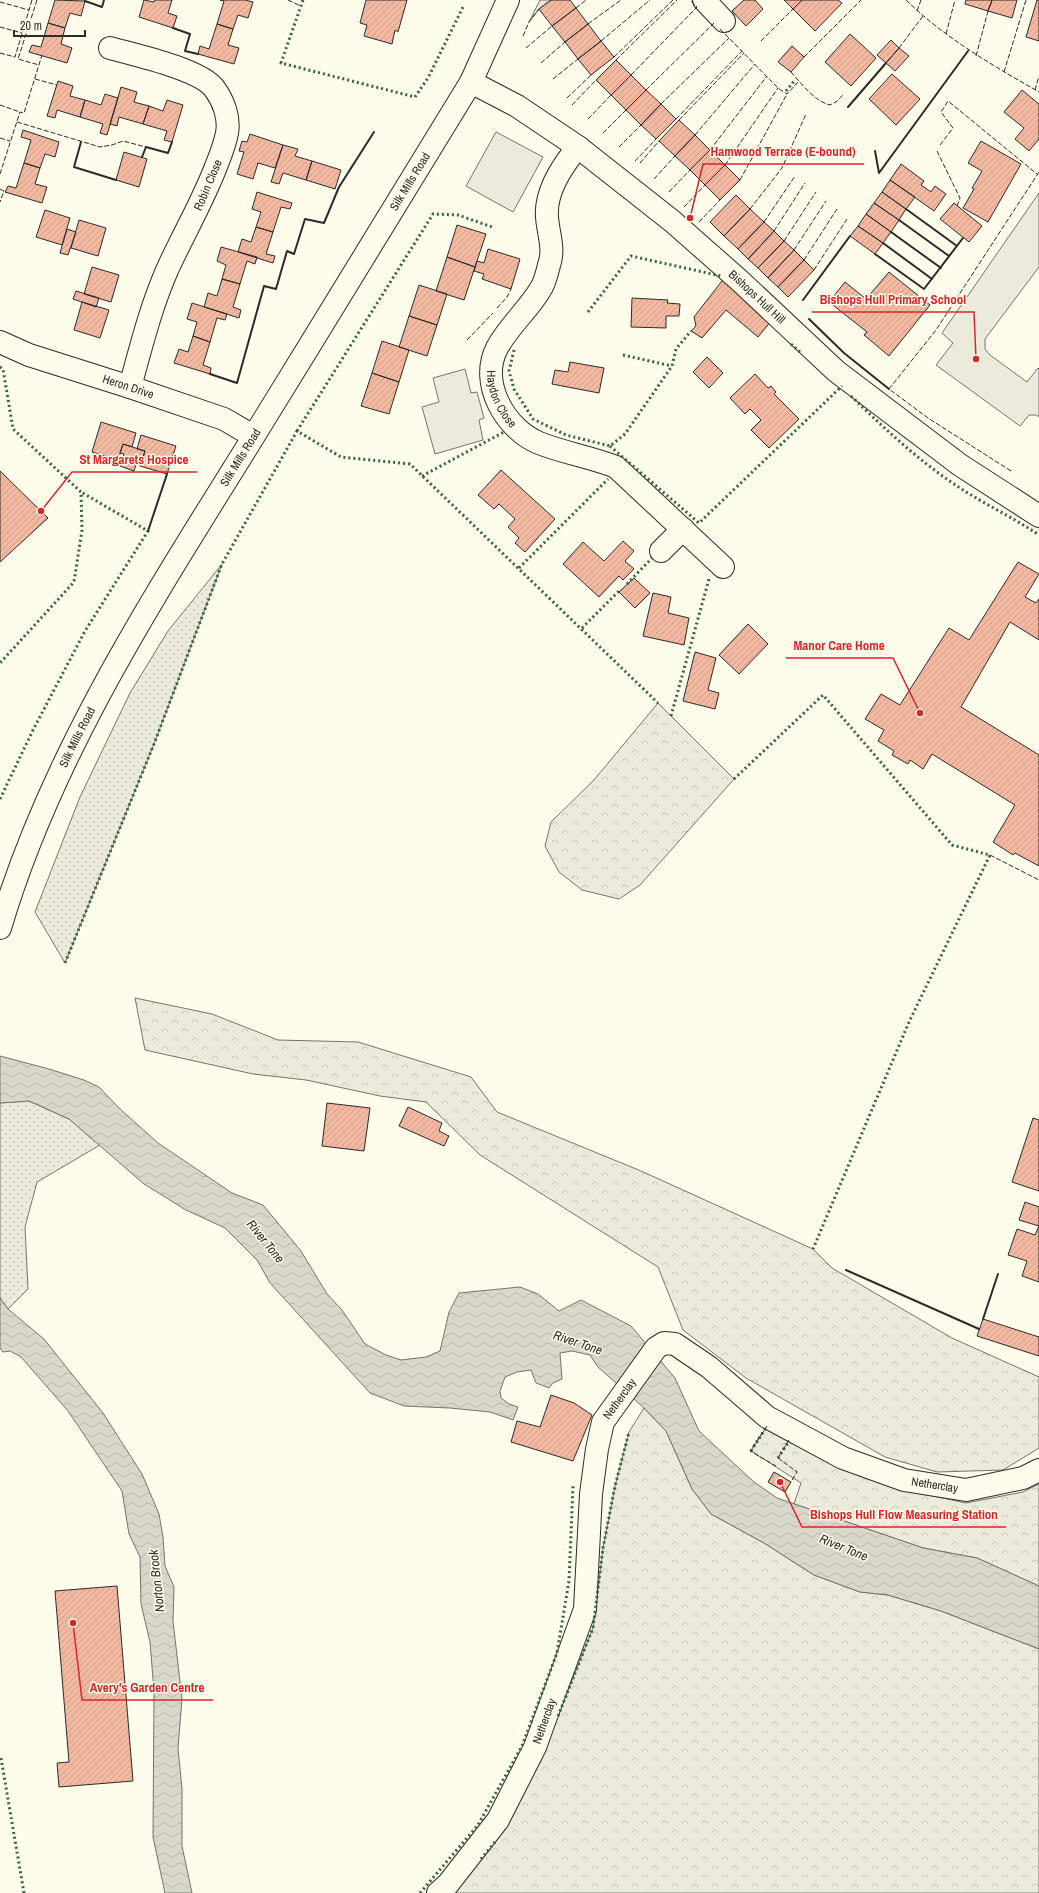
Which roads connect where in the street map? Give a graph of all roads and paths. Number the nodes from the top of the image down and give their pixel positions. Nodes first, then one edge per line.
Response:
1 (508, 0) edge
2 (704, 0) edge
3 (724, 21) dead end
4 (110, 48) dead end
5 (471, 82) junction
6 (578, 146) junction
7 (0, 342) edge
8 (130, 387) junction
9 (253, 436) junction
10 (1039, 516) edge
11 (683, 529) junction
12 (661, 551) dead end
13 (723, 567) dead end
14 (0, 928) edge
15 (1039, 1470) edge
16 (438, 1893) edge

1 - 5 street, Silk Mills Road
2 - 3 street
4 - 8 street, Robin Close
5 - 6 street, Bishops Hull Hill
5 - 9 street, Silk Mills Road
6 - 10 street, Bishops Hull Hill
6 - 11 street, Haydon Close
7 - 8 street, Heron Drive
8 - 9 street, Heron Drive
9 - 14 street, Silk Mills Road
11 - 12 street
11 - 13 street, Haydon Close
15 - 16 street, Netherclay

